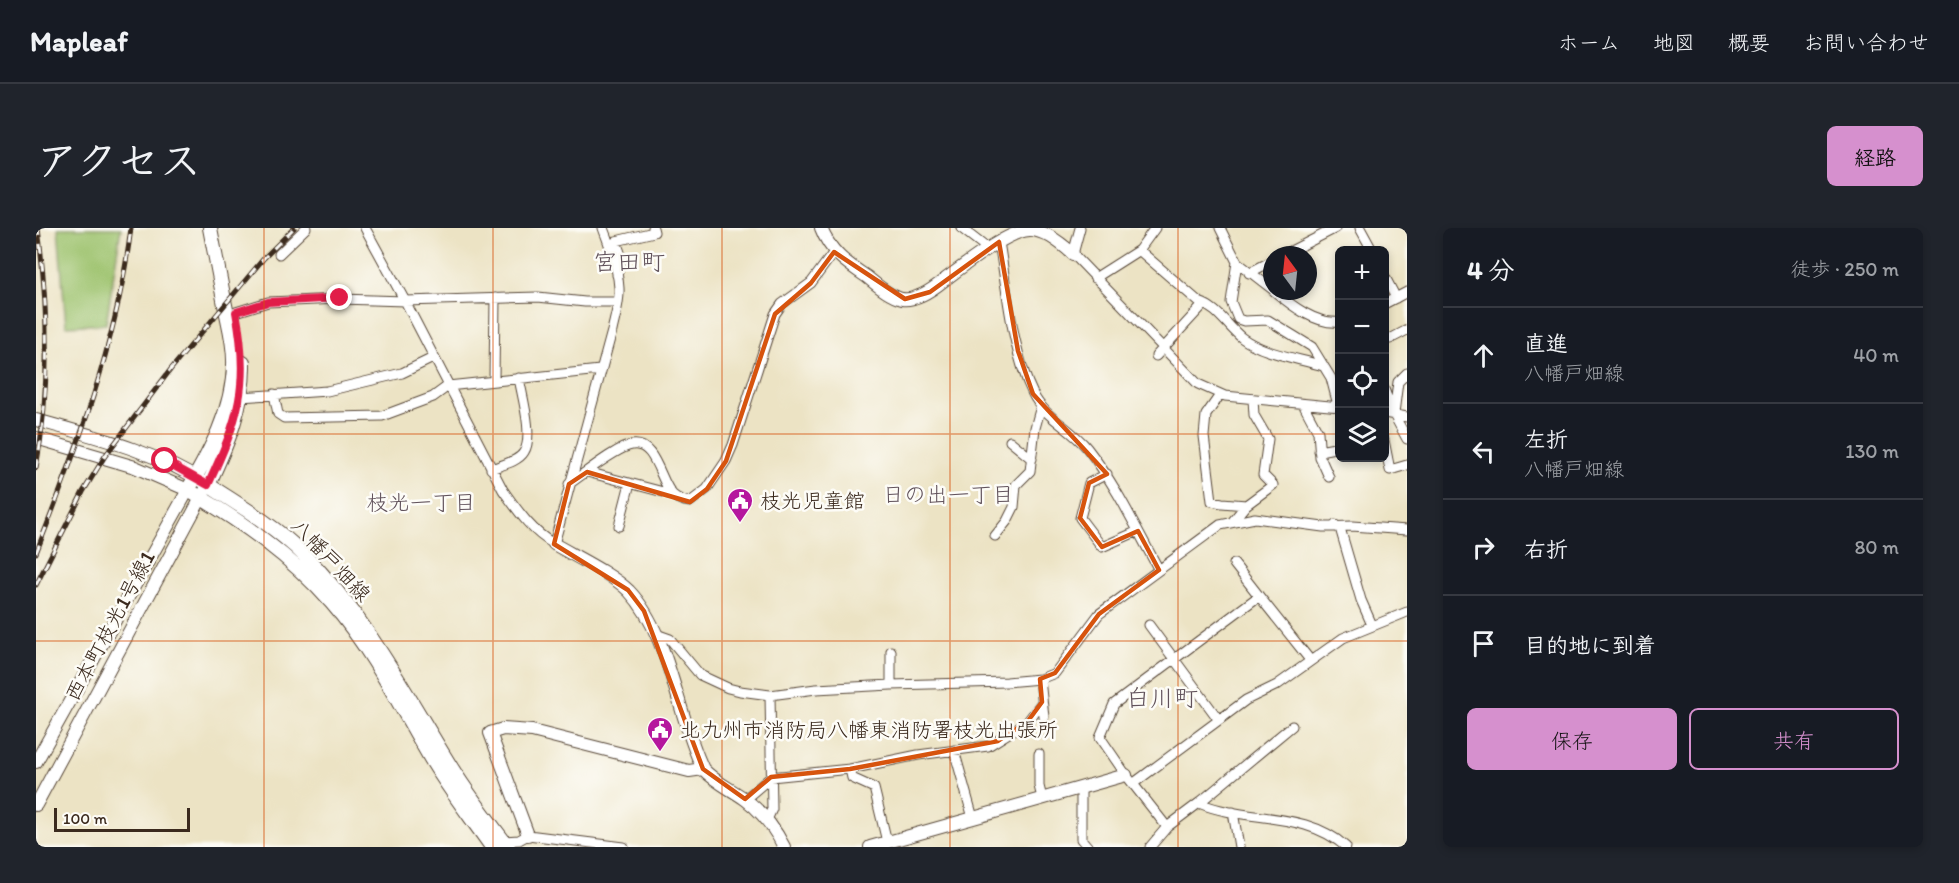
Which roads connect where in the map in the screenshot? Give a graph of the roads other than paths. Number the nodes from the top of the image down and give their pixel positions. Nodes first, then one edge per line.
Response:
1 (210, 228) edge
2 (218, 228) edge
3 (306, 228) edge
4 (366, 228) edge
5 (603, 228) edge
6 (653, 228) edge
7 (821, 228) edge
8 (962, 228) edge
9 (1080, 228) edge
10 (1155, 228) edge
11 (1220, 228) edge
12 (1336, 228) edge
13 (1360, 228) edge
14 (994, 246) junction
15 (1301, 246) edge
16 (1370, 246) edge
17 (1139, 250) junction
18 (834, 252) junction
19 (279, 254) dead end
20 (1073, 254) junction
21 (1237, 262) junction
22 (1263, 266) edge
23 (1249, 273) junction
24 (617, 276) junction
25 (1095, 278) junction
26 (1263, 283) edge
27 (1389, 285) edge
28 (1407, 292) edge
29 (495, 298) junction
30 (1396, 298) junction
31 (1286, 300) edge
32 (405, 301) junction
33 (618, 302) junction
34 (1389, 302) edge
35 (1204, 304) junction
36 (236, 312) junction
37 (1335, 322) edge
38 (1407, 330) edge
39 (1390, 339) dead end
40 (1164, 347) junction
41 (1156, 356) dead end
42 (433, 358) junction
43 (1323, 366) junction
44 (600, 370) junction
45 (1405, 377) edge
46 (519, 378) junction
47 (494, 380) junction
48 (448, 386) junction
49 (1335, 393) edge
50 (274, 394) junction
51 (1220, 395) junction
52 (240, 397) junction
53 (1253, 399) junction
54 (1303, 404) junction
55 (1041, 405) junction
56 (1335, 406) edge
57 (1389, 414) edge
58 (1407, 417) edge
59 (36, 420) edge
60 (36, 438) edge
61 (1407, 439) edge
62 (1010, 441) dead end
63 (1335, 448) edge
64 (1319, 451) junction
65 (1032, 459) junction
66 (1388, 462) edge
67 (1407, 465) edge
68 (491, 469) junction
69 (587, 472) junction
70 (1107, 474) junction
71 (1329, 477) dead end
72 (202, 481) junction
73 (630, 483) junction
74 (569, 484) junction
75 (188, 490) junction
76 (671, 494) junction
77 (202, 498) junction
78 (1246, 505) junction
79 (1327, 521) dead end
80 (1232, 522) junction
81 (619, 526) dead end
82 (1340, 528) junction
83 (1407, 530) edge
84 (1138, 531) junction
85 (995, 536) dead end
86 (554, 544) junction
87 (1234, 564) dead end
88 (1159, 570) junction
89 (1259, 596) junction
90 (1407, 612) edge
91 (1149, 625) dead end
92 (1372, 625) junction
93 (656, 633) junction
94 (891, 651) dead end
95 (1174, 659) junction
96 (1310, 660) junction
97 (1040, 679) junction
98 (891, 685) junction
99 (770, 695) junction
100 (1042, 702) junction
101 (1044, 717) dead end
102 (1219, 720) junction
103 (1292, 726) dead end
104 (954, 750) junction
105 (1039, 754) dead end
106 (36, 762) edge
107 (703, 769) junction
108 (850, 769) junction
109 (771, 777) junction
110 (1130, 779) junction
111 (1081, 788) junction
112 (1042, 798) junction
113 (745, 799) junction
114 (1199, 802) junction
115 (36, 805) edge
116 (1233, 812) junction
117 (973, 818) junction
118 (767, 820) junction
119 (1167, 828) junction
120 (528, 835) junction
121 (501, 845) edge
122 (879, 845) edge
123 (624, 847) edge
124 (784, 847) edge
125 (1088, 847) edge
126 (1150, 847) edge
127 (1239, 847) edge
128 (1346, 847) edge

1 - 72 main road
2 - 36 main road
3 - 19 street
4 - 32 street
5 - 24 street
6 - 24 street
7 - 18 street
8 - 14 street
9 - 20 street
10 - 17 street
11 - 21 street
12 - 15 street
13 - 16 street
14 - 18 street
14 - 20 street
14 - 55 street
17 - 25 street
17 - 35 street
18 - 76 street
20 - 25 street
21 - 23 street
21 - 43 street
22 - 23 street
23 - 26 street
24 - 33 street
25 - 40 street
27 - 30 street
28 - 30 street
29 - 32 street
29 - 33 street
29 - 47 street
30 - 34 street
31 - 37 street
32 - 36 street
32 - 42 street
33 - 44 street
35 - 40 street
35 - 43 street
36 - 52 main road
38 - 39 street
40 - 41 street
40 - 51 street
42 - 48 street
42 - 50 street
43 - 49 street
44 - 46 street
44 - 74 street
45 - 57 street
46 - 47 street
46 - 68 street
47 - 48 street
48 - 50 street
48 - 68 street
50 - 52 street
51 - 53 street
51 - 78 street
52 - 72 main road
53 - 54 street
53 - 78 street
54 - 56 street
54 - 64 street
55 - 65 street
55 - 70 street
57 - 58 street
57 - 61 street
59 - 72 street, 八幡戸畑線
60 - 75 street, 八幡戸畑線
62 - 65 street
63 - 64 street
64 - 71 street
65 - 85 street
66 - 67 street
68 - 86 street
69 - 73 street
69 - 74 street
69 - 76 street
70 - 84 street
70 - 84 street
72 - 75 main road
72 - 77 street, 西本町枝光1号線1
72 - 121 main road, 八幡戸畑線
73 - 76 street
73 - 81 street
74 - 86 street
75 - 77 main road, 八幡戸畑線
75 - 106 street, 西本町枝光1号線1
77 - 115 street, 西本町枝光1号線1
77 - 121 main road, 八幡戸畑線
78 - 80 street
79 - 82 street
80 - 82 street
80 - 88 street
82 - 83 street
82 - 92 street
84 - 88 street
86 - 93 street
87 - 89 street
88 - 97 street
89 - 95 street
89 - 96 street
90 - 92 street
91 - 95 street
92 - 96 street
93 - 99 street
93 - 107 street
94 - 98 street
95 - 102 street
95 - 110 street
96 - 102 street
97 - 98 street
97 - 100 street
98 - 99 street
99 - 109 street
100 - 101 street
100 - 104 street
102 - 110 street
103 - 114 street
104 - 108 street
104 - 117 street
105 - 112 street
107 - 113 street
107 - 120 street
108 - 109 street
108 - 122 street
109 - 113 street
109 - 118 street
110 - 111 street
110 - 119 street
111 - 112 street
111 - 125 street
112 - 117 street
113 - 118 street
114 - 116 street
114 - 119 street
116 - 127 street
116 - 128 street
117 - 122 street
118 - 124 street
119 - 126 street
120 - 121 street
120 - 123 street

